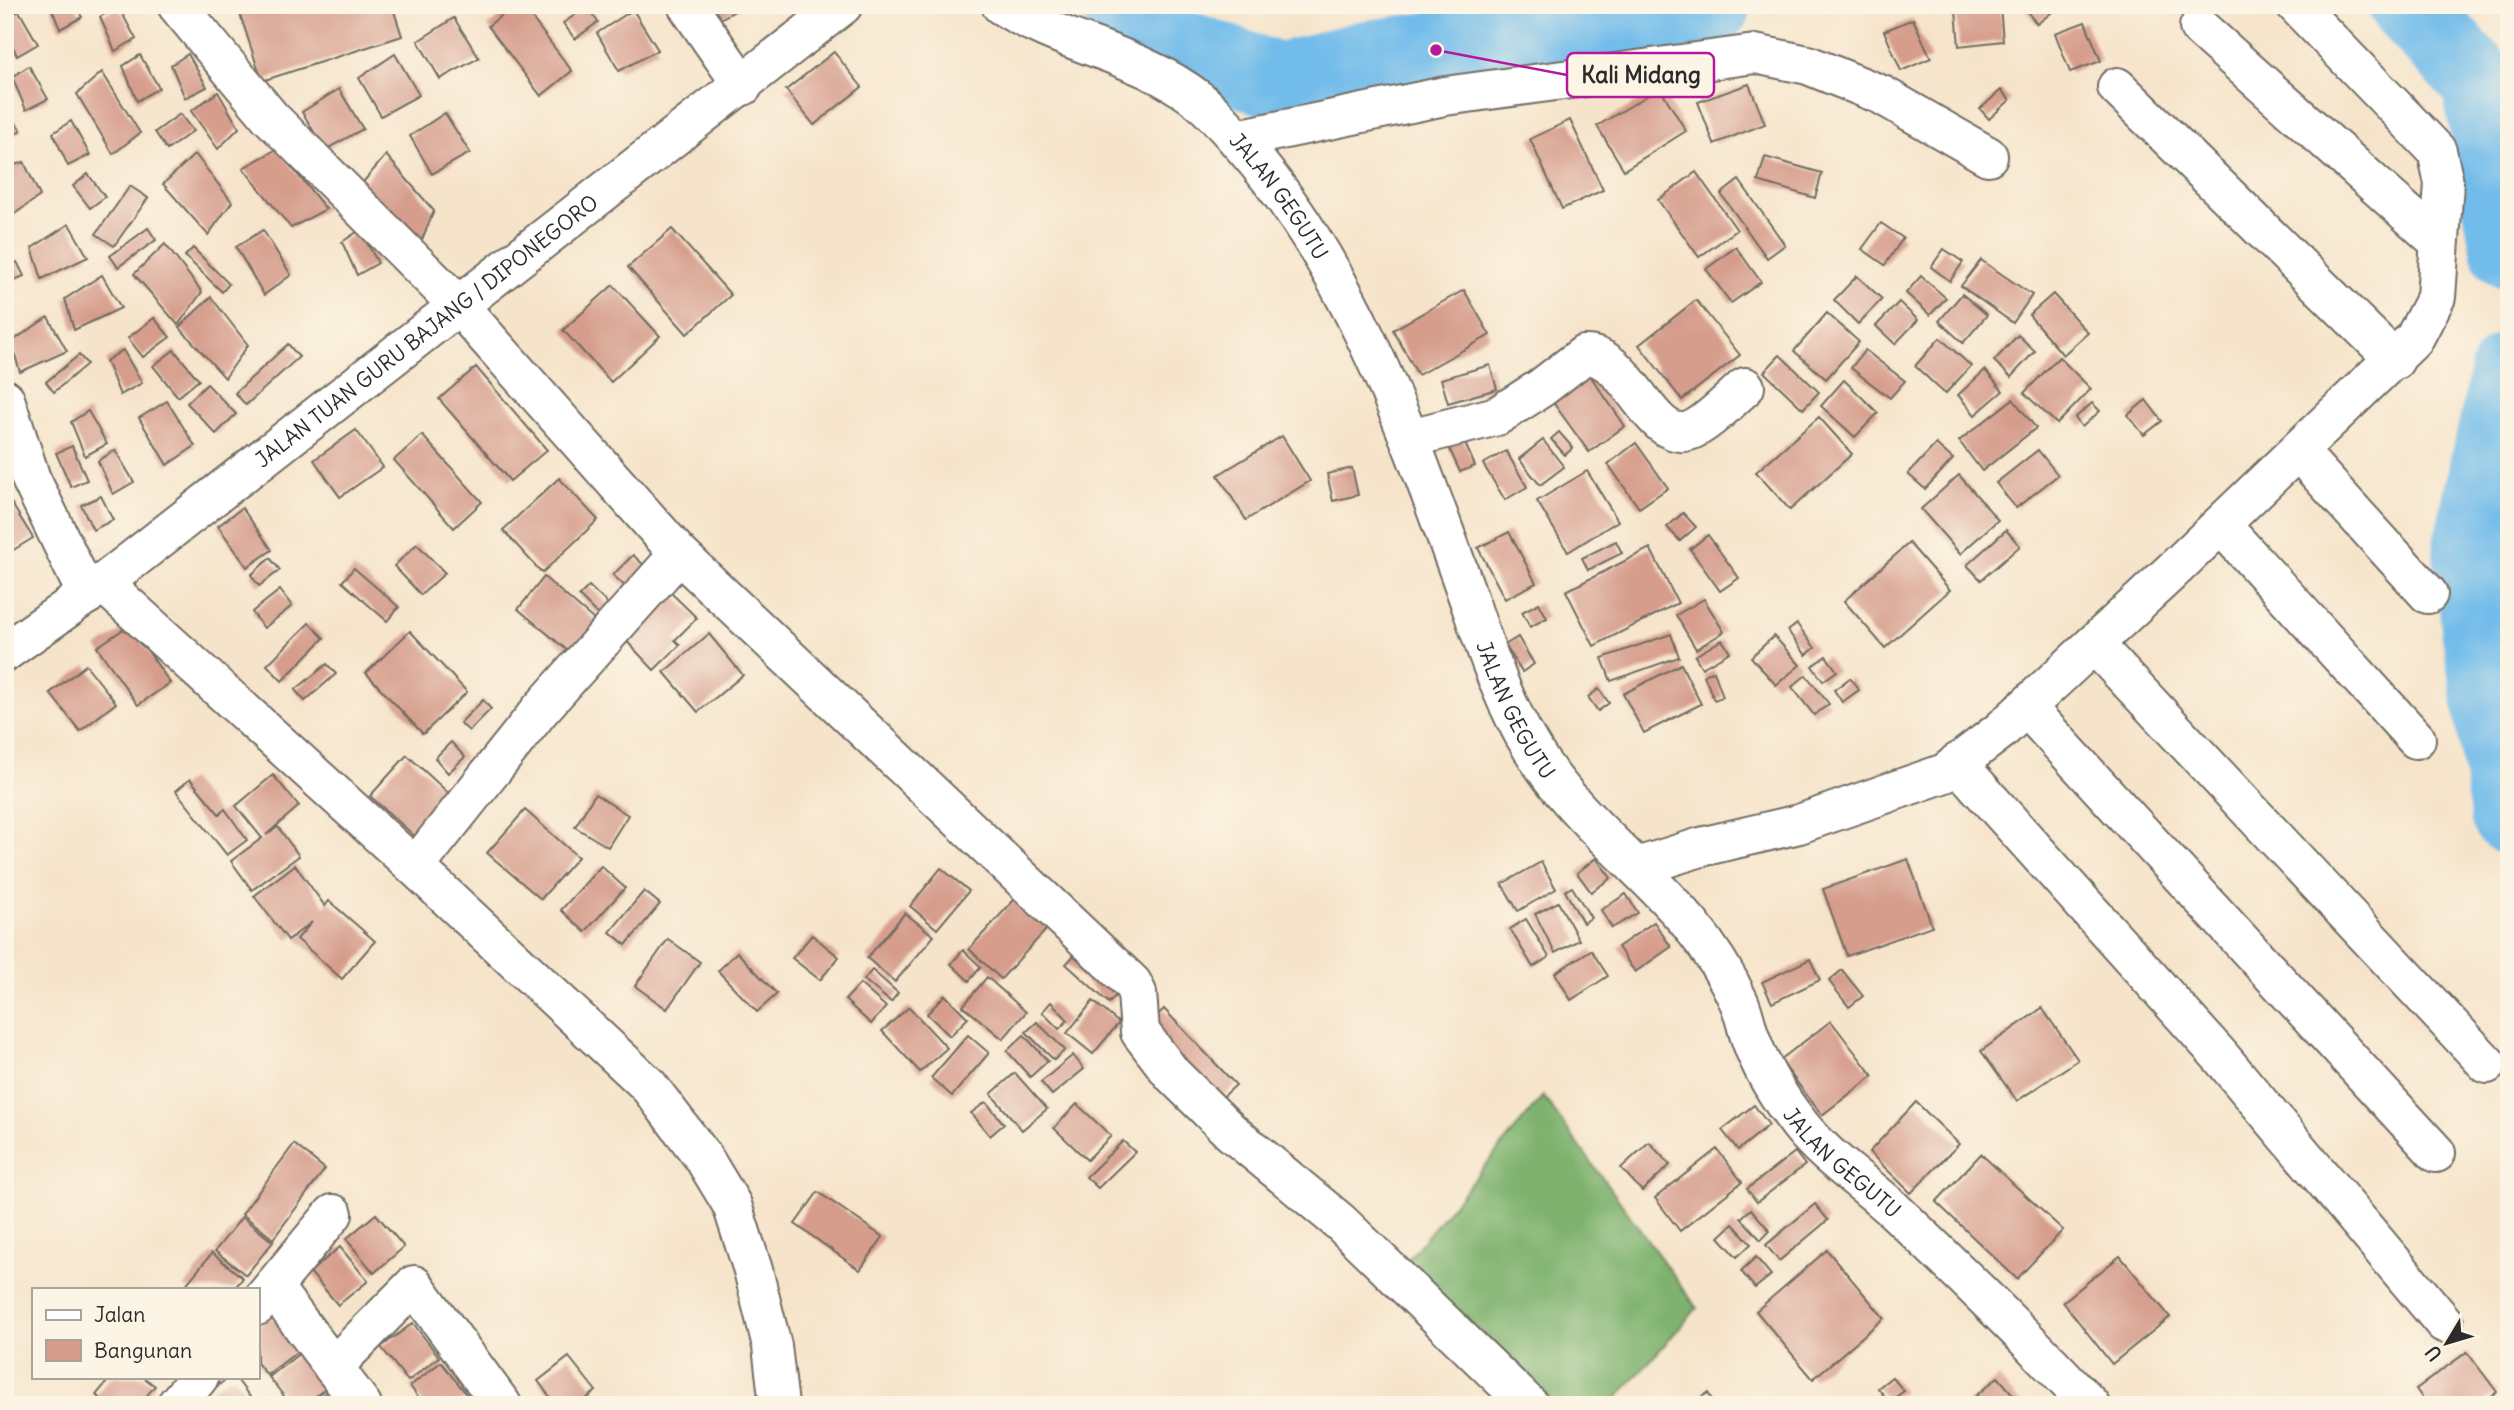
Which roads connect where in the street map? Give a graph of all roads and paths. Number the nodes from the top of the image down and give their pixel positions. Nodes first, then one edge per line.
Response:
1 (177, 5) edge
2 (687, 5) edge
3 (1001, 5) edge
4 (2297, 5) edge
5 (831, 9) edge
6 (2199, 27) dead end
7 (743, 86) junction
8 (2118, 87) dead end
9 (1237, 139) junction
10 (1989, 156) dead end
11 (2439, 242) junction
12 (458, 305) junction
13 (2395, 360) junction
14 (1745, 387) dead end
15 (5, 399) edge
16 (1410, 438) junction
17 (2298, 451) junction
18 (2221, 525) junction
19 (679, 554) junction
20 (95, 589) junction
21 (2428, 594) dead end
22 (2094, 644) junction
23 (5, 652) edge
24 (2026, 707) junction
25 (2416, 739) dead end
26 (1957, 763) junction
27 (415, 867) junction
28 (1637, 867) junction
29 (2487, 1064) dead end
30 (2435, 1153) dead end
31 (333, 1214) dead end
32 (265, 1297) edge
33 (2444, 1323) dead end
34 (333, 1367) junction
35 (198, 1378) edge
36 (176, 1405) edge
37 (362, 1405) edge
38 (502, 1405) edge
39 (779, 1405) edge
40 (1529, 1405) edge
41 (2090, 1405) edge

1 - 12 street
2 - 7 street
3 - 9 street, JALAN GEGUTU
4 - 11 street
5 - 7 street, JALAN TUAN GURU BAJANG / DIPONEGORO
6 - 11 street
7 - 12 street, JALAN TUAN GURU BAJANG / DIPONEGORO
8 - 13 street
9 - 10 street
9 - 16 street, JALAN GEGUTU
11 - 13 street
12 - 19 street
12 - 20 street, JALAN TUAN GURU BAJANG / DIPONEGORO
13 - 17 street
14 - 16 street
15 - 20 street
16 - 28 street, JALAN GEGUTU
17 - 18 street
17 - 21 street
18 - 22 street
18 - 25 street
19 - 27 street
19 - 40 street
20 - 23 street, JALAN TUAN GURU BAJANG / DIPONEGORO
20 - 27 street
22 - 24 street
22 - 29 street
24 - 26 street
24 - 30 street
26 - 28 street
26 - 33 street
27 - 39 street
28 - 41 street, JALAN GEGUTU
31 - 32 street
32 - 34 street
34 - 37 street
34 - 38 street
35 - 36 street

